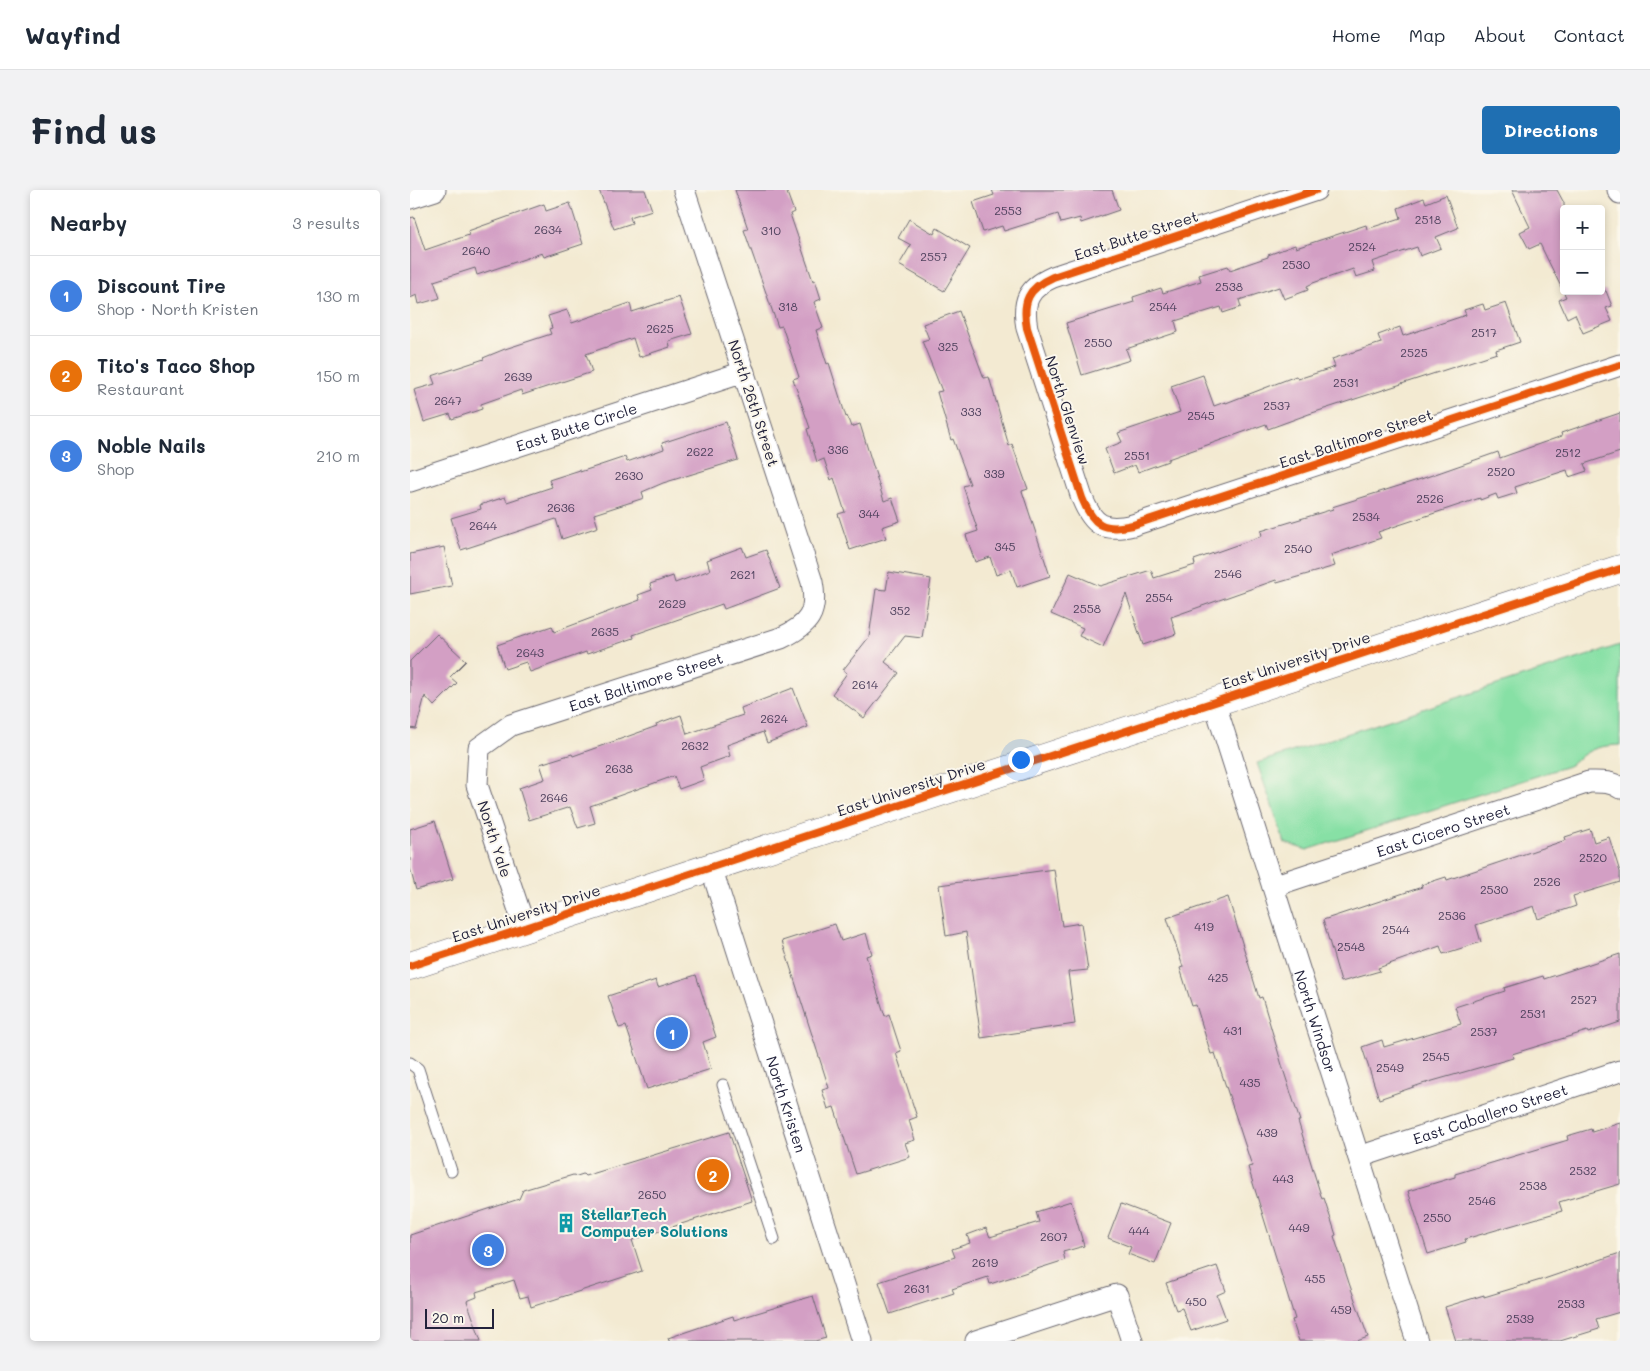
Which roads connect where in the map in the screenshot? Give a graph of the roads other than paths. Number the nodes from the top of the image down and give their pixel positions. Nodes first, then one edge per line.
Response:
1 (434, 190) edge
2 (684, 190) edge
3 (1316, 190) edge
4 (410, 198) edge
5 (1027, 297) joint
6 (1620, 365) edge
7 (744, 372) junction
8 (410, 481) edge
9 (1100, 526) joint
10 (1620, 569) edge
11 (811, 616) joint
12 (1214, 702) junction
13 (479, 748) joint
14 (1617, 786) edge
15 (711, 867) junction
16 (1273, 886) junction
17 (525, 928) junction
18 (410, 966) edge
19 (410, 1063) edge
20 (1620, 1071) edge
21 (723, 1084) dead end
22 (1359, 1157) junction
23 (450, 1171) dead end
24 (774, 1239) dead end
25 (862, 1341) edge
26 (976, 1341) edge
27 (1132, 1341) edge
28 (1417, 1341) edge

1 - 4 street
2 - 7 street, North 26th Street
3 - 5 street, East Butte Street
5 - 9 street, North Glenview
6 - 9 street, East Baltimore Street
7 - 8 street, East Butte Circle
7 - 11 street, North 26th Street
10 - 12 main road, East University Drive
11 - 13 street, East Baltimore Street
12 - 15 main road, East University Drive
12 - 16 street, North Windsor
13 - 17 street, North Yale
14 - 16 street, East Cicero Street
15 - 17 main road, East University Drive
15 - 25 street, North Kristen
16 - 22 street, North Windsor
17 - 18 main road, East University Drive
19 - 23 lane
20 - 22 street, East Caballero Street
21 - 24 lane
22 - 28 street, North Windsor
26 - 27 street

